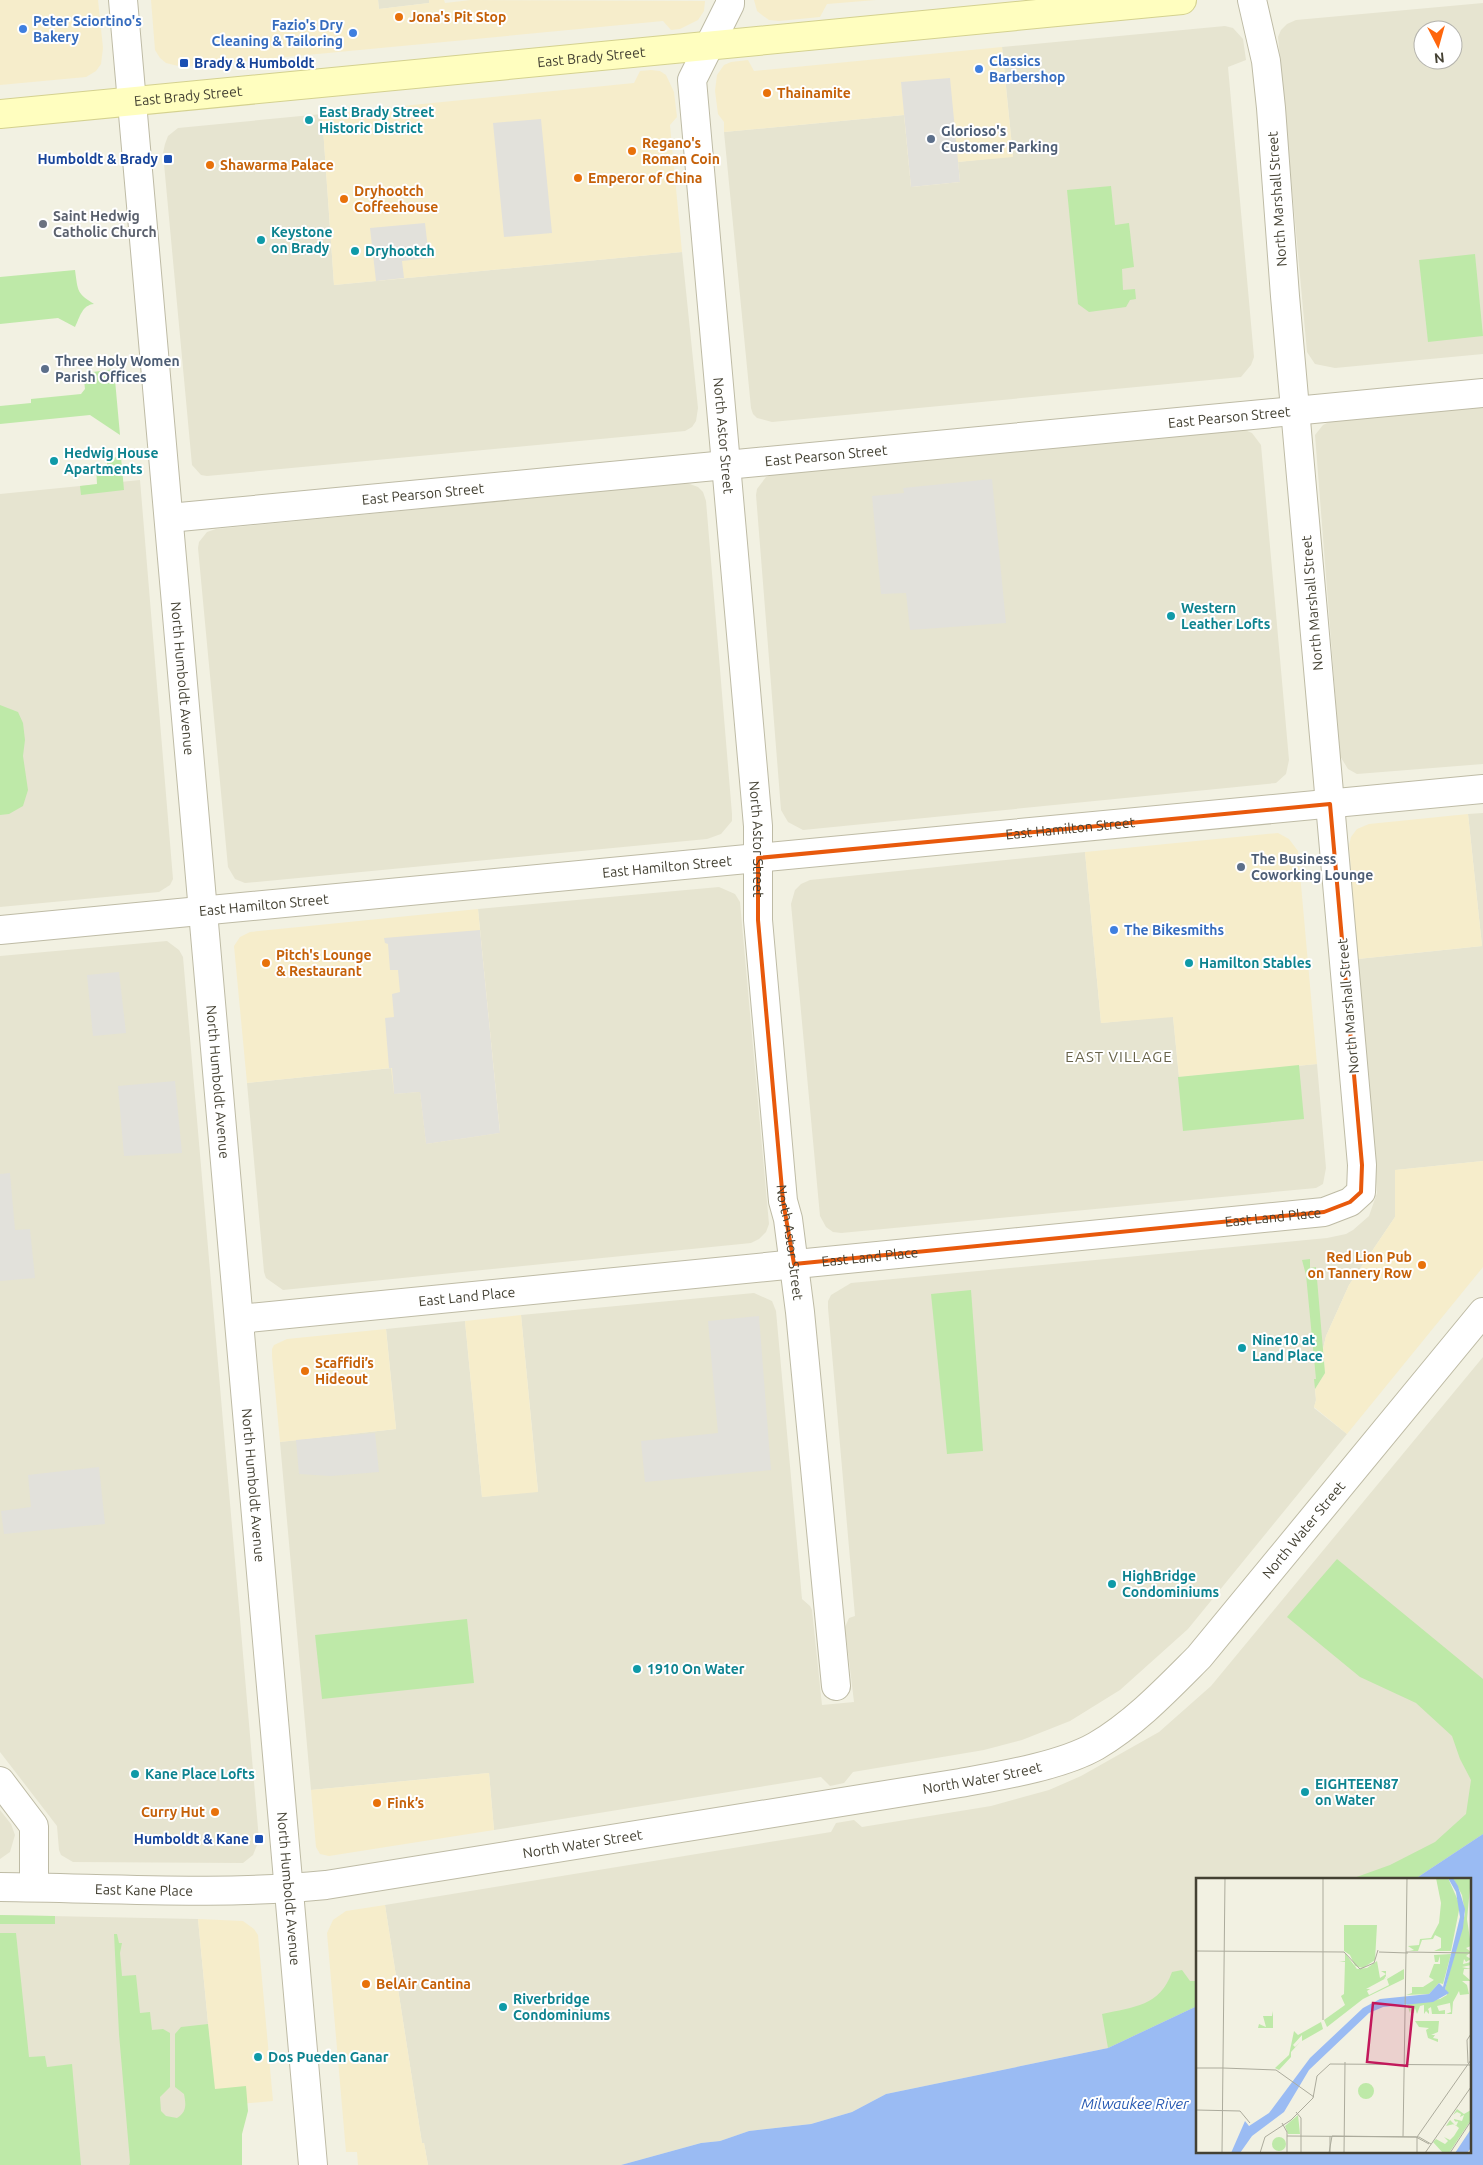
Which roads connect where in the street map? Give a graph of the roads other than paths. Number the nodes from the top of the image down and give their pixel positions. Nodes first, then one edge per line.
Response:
1 (124, 0) edge
2 (730, 0) edge
3 (1182, 0) edge
4 (1252, 0) edge
5 (710, 46) junction
6 (132, 102) junction
7 (0, 114) edge
8 (1483, 393) edge
9 (1295, 411) junction
10 (727, 465) junction
11 (169, 518) junction
12 (1483, 789) edge
13 (1330, 804) junction
14 (758, 858) junction
15 (203, 909) junction
16 (0, 930) edge
17 (1350, 1202) joint
18 (794, 1264) junction
19 (1483, 1312) edge
20 (239, 1319) junction
21 (836, 1686) dead end
22 (0, 1781) edge
23 (0, 1887) edge
24 (34, 1887) junction
25 (288, 1888) junction
26 (312, 2160) edge

1 - 6 street, North Humboldt Avenue
2 - 5 street, North Astor Street
3 - 5 main road, East Brady Street
4 - 9 street, North Marshall Street
5 - 6 main road, East Brady Street
5 - 10 street, North Astor Street
6 - 7 main road, East Brady Street
6 - 11 street, North Humboldt Avenue
8 - 9 street, East Pearson Street
9 - 10 street, East Pearson Street
9 - 13 street, North Marshall Street
10 - 11 street, East Pearson Street
10 - 14 street, North Astor Street
11 - 15 street, North Humboldt Avenue
12 - 13 street, East Hamilton Street
13 - 14 street, East Hamilton Street
13 - 17 street, North Marshall Street
14 - 15 street, East Hamilton Street
14 - 18 street, North Astor Street
15 - 16 street, East Hamilton Street
15 - 20 street, North Humboldt Avenue
17 - 18 street, East Land Place
18 - 20 street, East Land Place
18 - 21 street, North Astor Street
19 - 25 street, North Water Street
20 - 25 street, North Humboldt Avenue
22 - 24 street
23 - 24 street, East Kane Place
24 - 25 street, East Kane Place
25 - 26 street, North Humboldt Avenue

